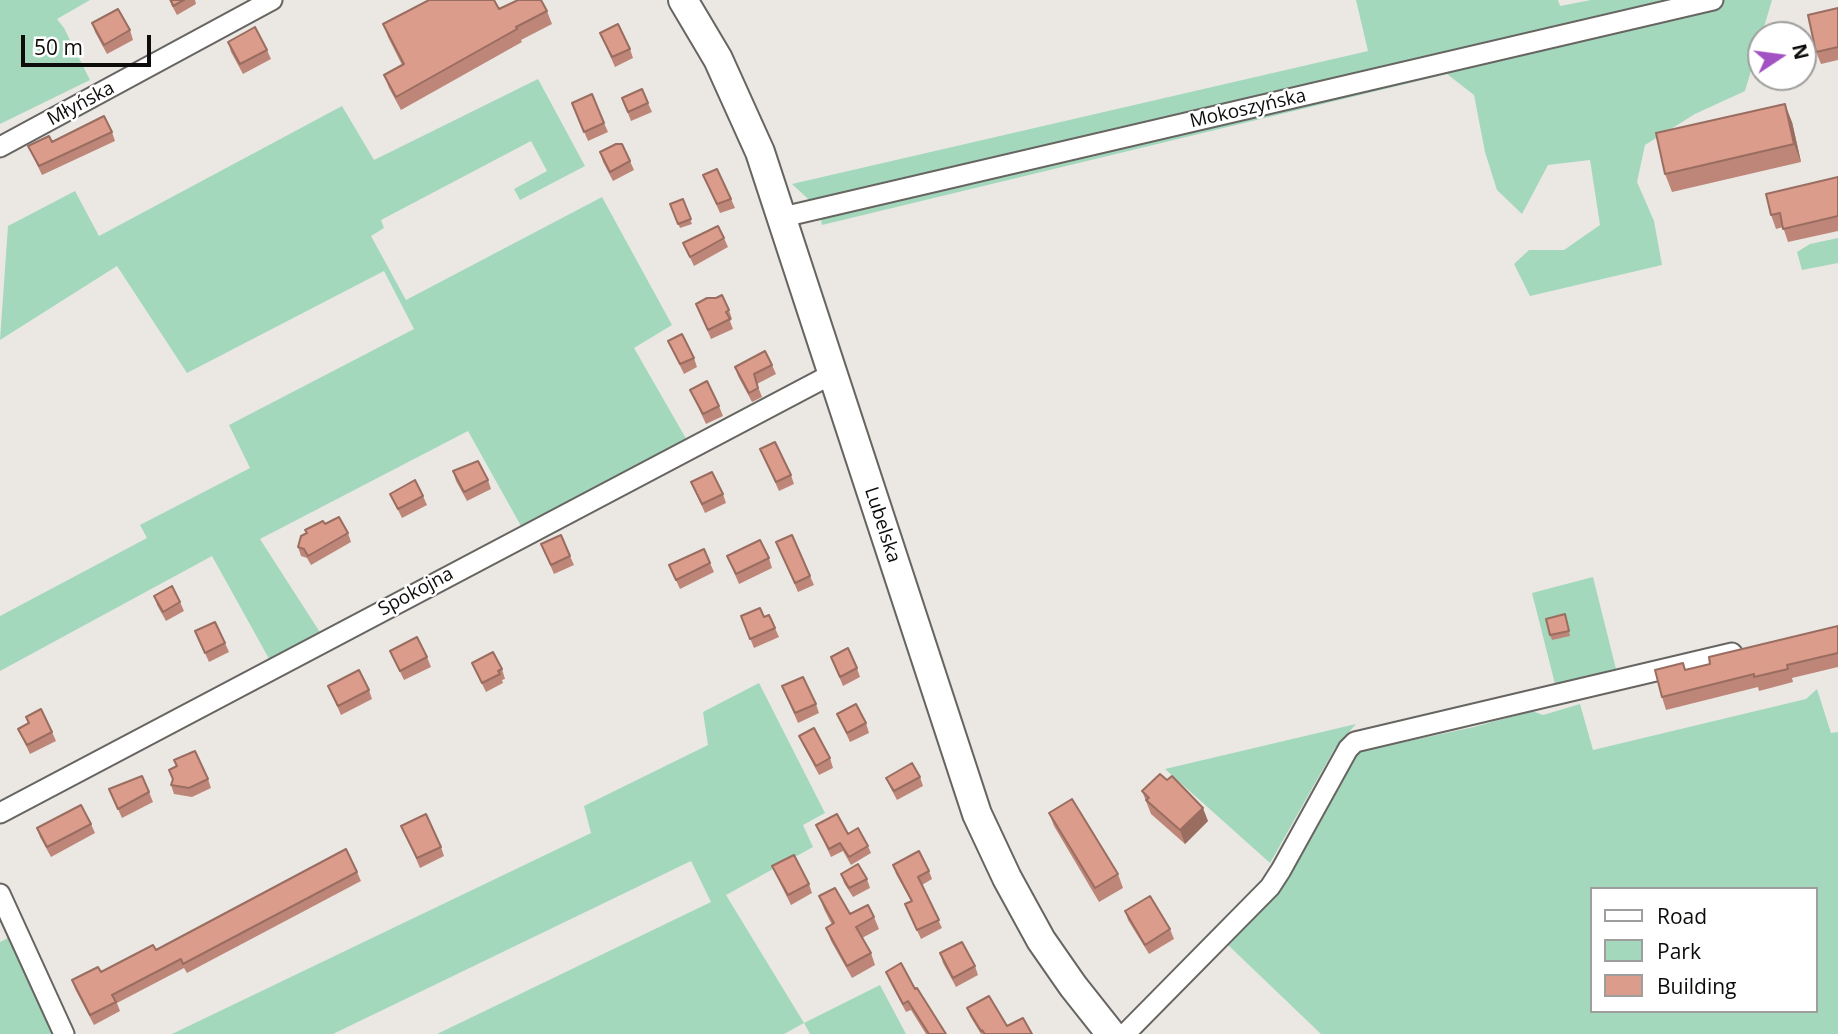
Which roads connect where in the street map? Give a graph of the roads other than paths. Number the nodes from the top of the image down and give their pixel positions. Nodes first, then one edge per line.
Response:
1 (272, 0) edge
2 (683, 0) edge
3 (1713, 0) edge
4 (0, 147) edge
5 (783, 217) junction
6 (834, 373) junction
7 (1745, 650) edge
8 (0, 813) edge
9 (0, 894) edge
10 (64, 1034) edge
11 (1111, 1034) edge
12 (1125, 1034) edge

1 - 4 street, Młyńska
2 - 5 main road, Lubelska
3 - 5 street, Mokoszyńska
5 - 6 main road, Lubelska
6 - 8 street, Spokojna
6 - 11 main road, Lubelska
7 - 12 street
9 - 10 street

